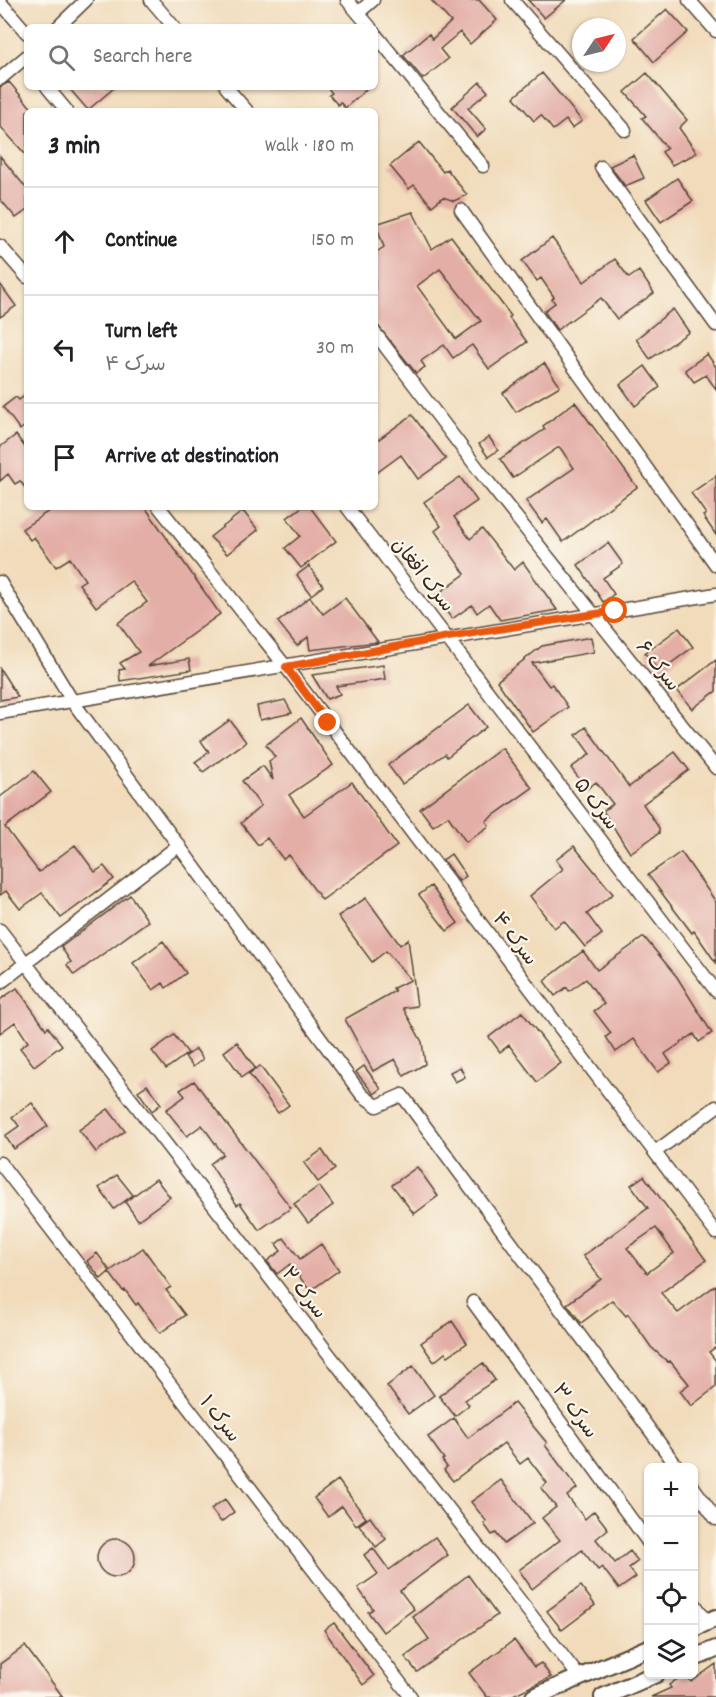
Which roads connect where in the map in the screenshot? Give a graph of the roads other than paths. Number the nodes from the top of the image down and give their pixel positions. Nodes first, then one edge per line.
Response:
1 (86, 0) edge
2 (150, 0) edge
3 (346, 0) edge
4 (373, 0) edge
5 (512, 0) edge
6 (689, 0) edge
7 (0, 2) edge
8 (358, 13) junction
9 (61, 24) edge
10 (171, 24) edge
11 (367, 24) edge
12 (24, 30) edge
13 (716, 31) edge
14 (378, 38) edge
15 (24, 61) edge
16 (0, 79) edge
17 (50, 90) edge
18 (229, 90) edge
19 (64, 108) edge
20 (244, 108) edge
21 (625, 130) dead end
22 (483, 166) dead end
23 (600, 166) dead end
24 (461, 210) dead end
25 (0, 246) edge
26 (24, 274) edge
27 (716, 325) edge
28 (378, 337) edge
29 (161, 510) edge
30 (349, 510) edge
31 (716, 565) edge
32 (0, 582) edge
33 (716, 594) edge
34 (595, 614) junction
35 (448, 637) junction
36 (286, 667) junction
37 (73, 702) junction
38 (0, 713) edge
39 (716, 768) edge
40 (179, 845) junction
41 (0, 930) edge
42 (25, 963) junction
43 (0, 983) edge
44 (716, 991) edge
45 (716, 1107) edge
46 (655, 1152) junction
47 (0, 1163) edge
48 (716, 1233) edge
49 (473, 1302) dead end
50 (675, 1463) edge
51 (698, 1495) edge
52 (716, 1519) edge
53 (644, 1537) edge
54 (716, 1649) edge
55 (644, 1650) edge
56 (698, 1656) edge
57 (580, 1678) junction
58 (644, 1679) edge
59 (411, 1697) edge
60 (534, 1697) edge
61 (603, 1697) edge

1 - 9 street
2 - 10 street
3 - 8 street
4 - 8 street
5 - 21 street
6 - 13 street
7 - 12 street
8 - 11 street
14 - 22 street
15 - 16 street
17 - 19 street
18 - 20 street
23 - 27 street
24 - 31 street
25 - 26 street
28 - 34 street, سرک ۶
29 - 36 street, سرک ۴
30 - 35 street, سرک افغان
32 - 37 street
33 - 34 street
34 - 35 street
34 - 39 street, سرک ۶
35 - 36 street
35 - 44 street, سرک ۵
36 - 37 street
36 - 46 street, سرک ۴
37 - 38 street
37 - 40 street
40 - 42 street
40 - 50 street
41 - 42 street, سرک ۲
42 - 43 street
42 - 57 street, سرک ۲
45 - 46 street
46 - 48 street, سرک ۴
47 - 59 street, سرک ۱
49 - 53 street, سرک ۳
51 - 52 street
54 - 56 street
55 - 57 street
57 - 60 street
58 - 61 street

